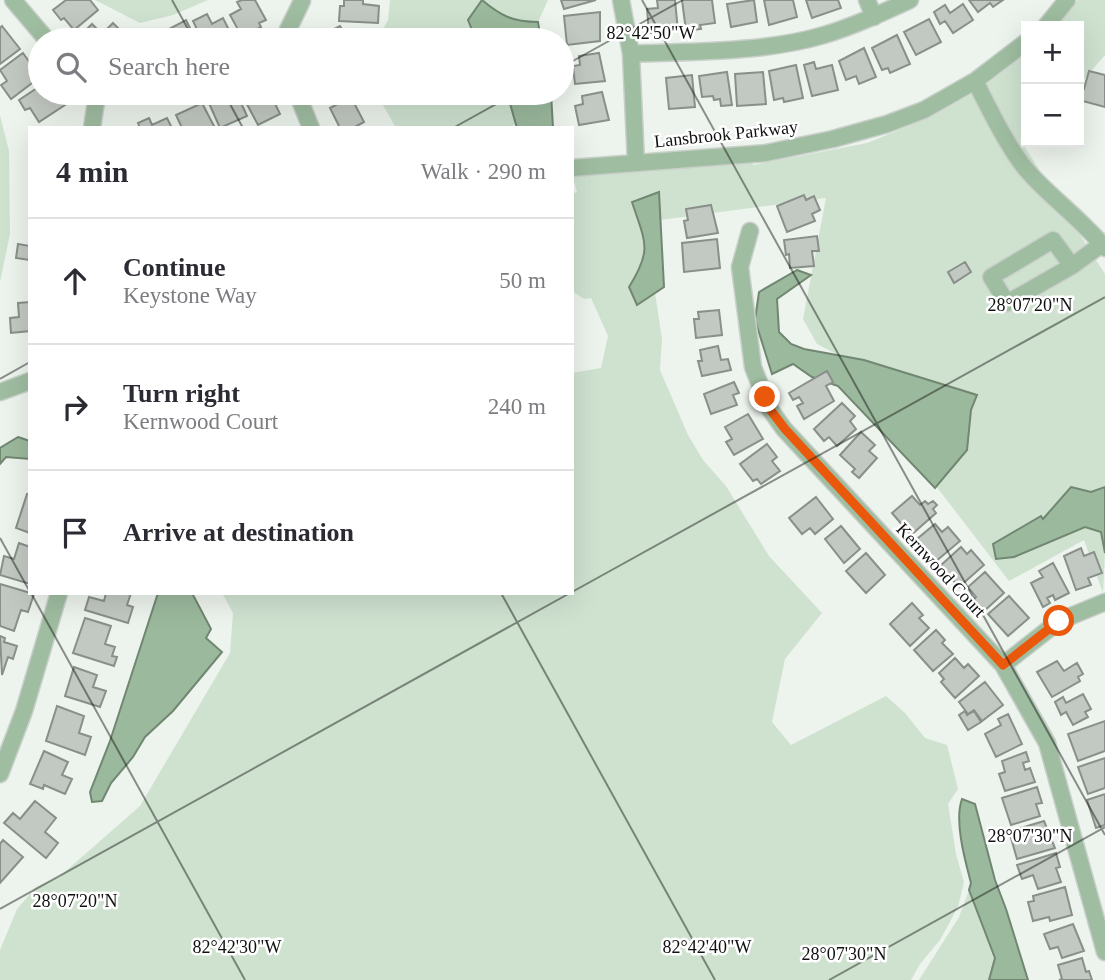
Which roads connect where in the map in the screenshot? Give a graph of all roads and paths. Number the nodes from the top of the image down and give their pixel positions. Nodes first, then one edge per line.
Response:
1 (13, 0) edge
2 (621, 0) edge
3 (867, 0) edge
4 (910, 0) edge
5 (1067, 0) edge
6 (302, 1) edge
7 (874, 17) junction
8 (1049, 21) edge
9 (37, 28) edge
10 (289, 28) edge
11 (1021, 46) edge
12 (631, 54) junction
13 (975, 81) junction
14 (95, 105) edge
15 (302, 105) edge
16 (92, 126) edge
17 (311, 126) edge
18 (636, 163) junction
19 (574, 169) edge
20 (750, 231) dead end
21 (1103, 246) edge
22 (1072, 266) junction
23 (28, 382) edge
24 (0, 392) edge
25 (58, 595) edge
26 (1105, 602) edge
27 (1003, 665) junction
28 (0, 774) edge
29 (1105, 952) edge

1 - 9 street
2 - 12 street
3 - 7 street
4 - 7 street
5 - 8 street
6 - 10 street
7 - 12 street
11 - 13 street, Lansbrook Parkway
12 - 18 street
13 - 18 street, Lansbrook Parkway
13 - 21 street
14 - 16 street
15 - 17 street
18 - 19 street, Lansbrook Parkway
20 - 27 street, Kernwood Court
21 - 22 street
22 - 22 street
23 - 24 street
25 - 28 street
26 - 27 street
27 - 29 street, Kernwood Court

